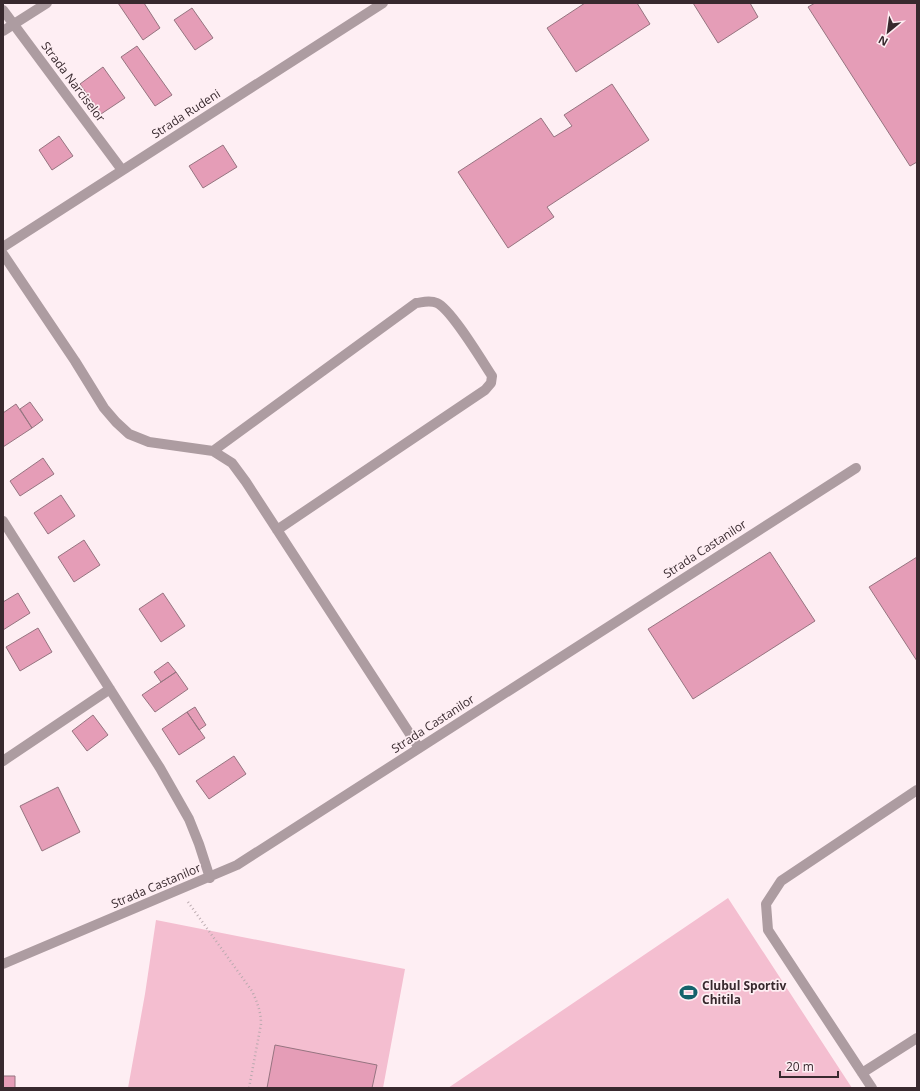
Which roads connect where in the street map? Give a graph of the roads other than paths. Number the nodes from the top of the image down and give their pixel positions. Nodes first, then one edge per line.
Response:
1 (47, 3) edge
2 (383, 3) edge
3 (3, 10) edge
4 (14, 24) junction
5 (3, 31) edge
6 (122, 170) junction
7 (3, 247) edge
8 (3, 254) edge
9 (213, 451) junction
10 (856, 468) dead end
11 (3, 521) edge
12 (277, 530) junction
13 (110, 689) junction
14 (419, 748) junction
15 (3, 761) edge
16 (917, 790) edge
17 (210, 878) junction
18 (3, 964) edge
19 (917, 1038) edge
20 (862, 1073) junction
21 (872, 1088) edge

1 - 4 street
2 - 6 street, Strada Rudeni
3 - 4 street, Strada Narciselor
4 - 5 street
4 - 6 street, Strada Narciselor
6 - 7 street, Strada Rudeni
8 - 9 street
9 - 12 street
9 - 12 street
10 - 14 street, Strada Castanilor
11 - 13 street
12 - 14 street
13 - 15 street
13 - 17 street
14 - 17 street, Strada Castanilor
16 - 20 street
17 - 18 street, Strada Castanilor
19 - 20 street
20 - 21 street

